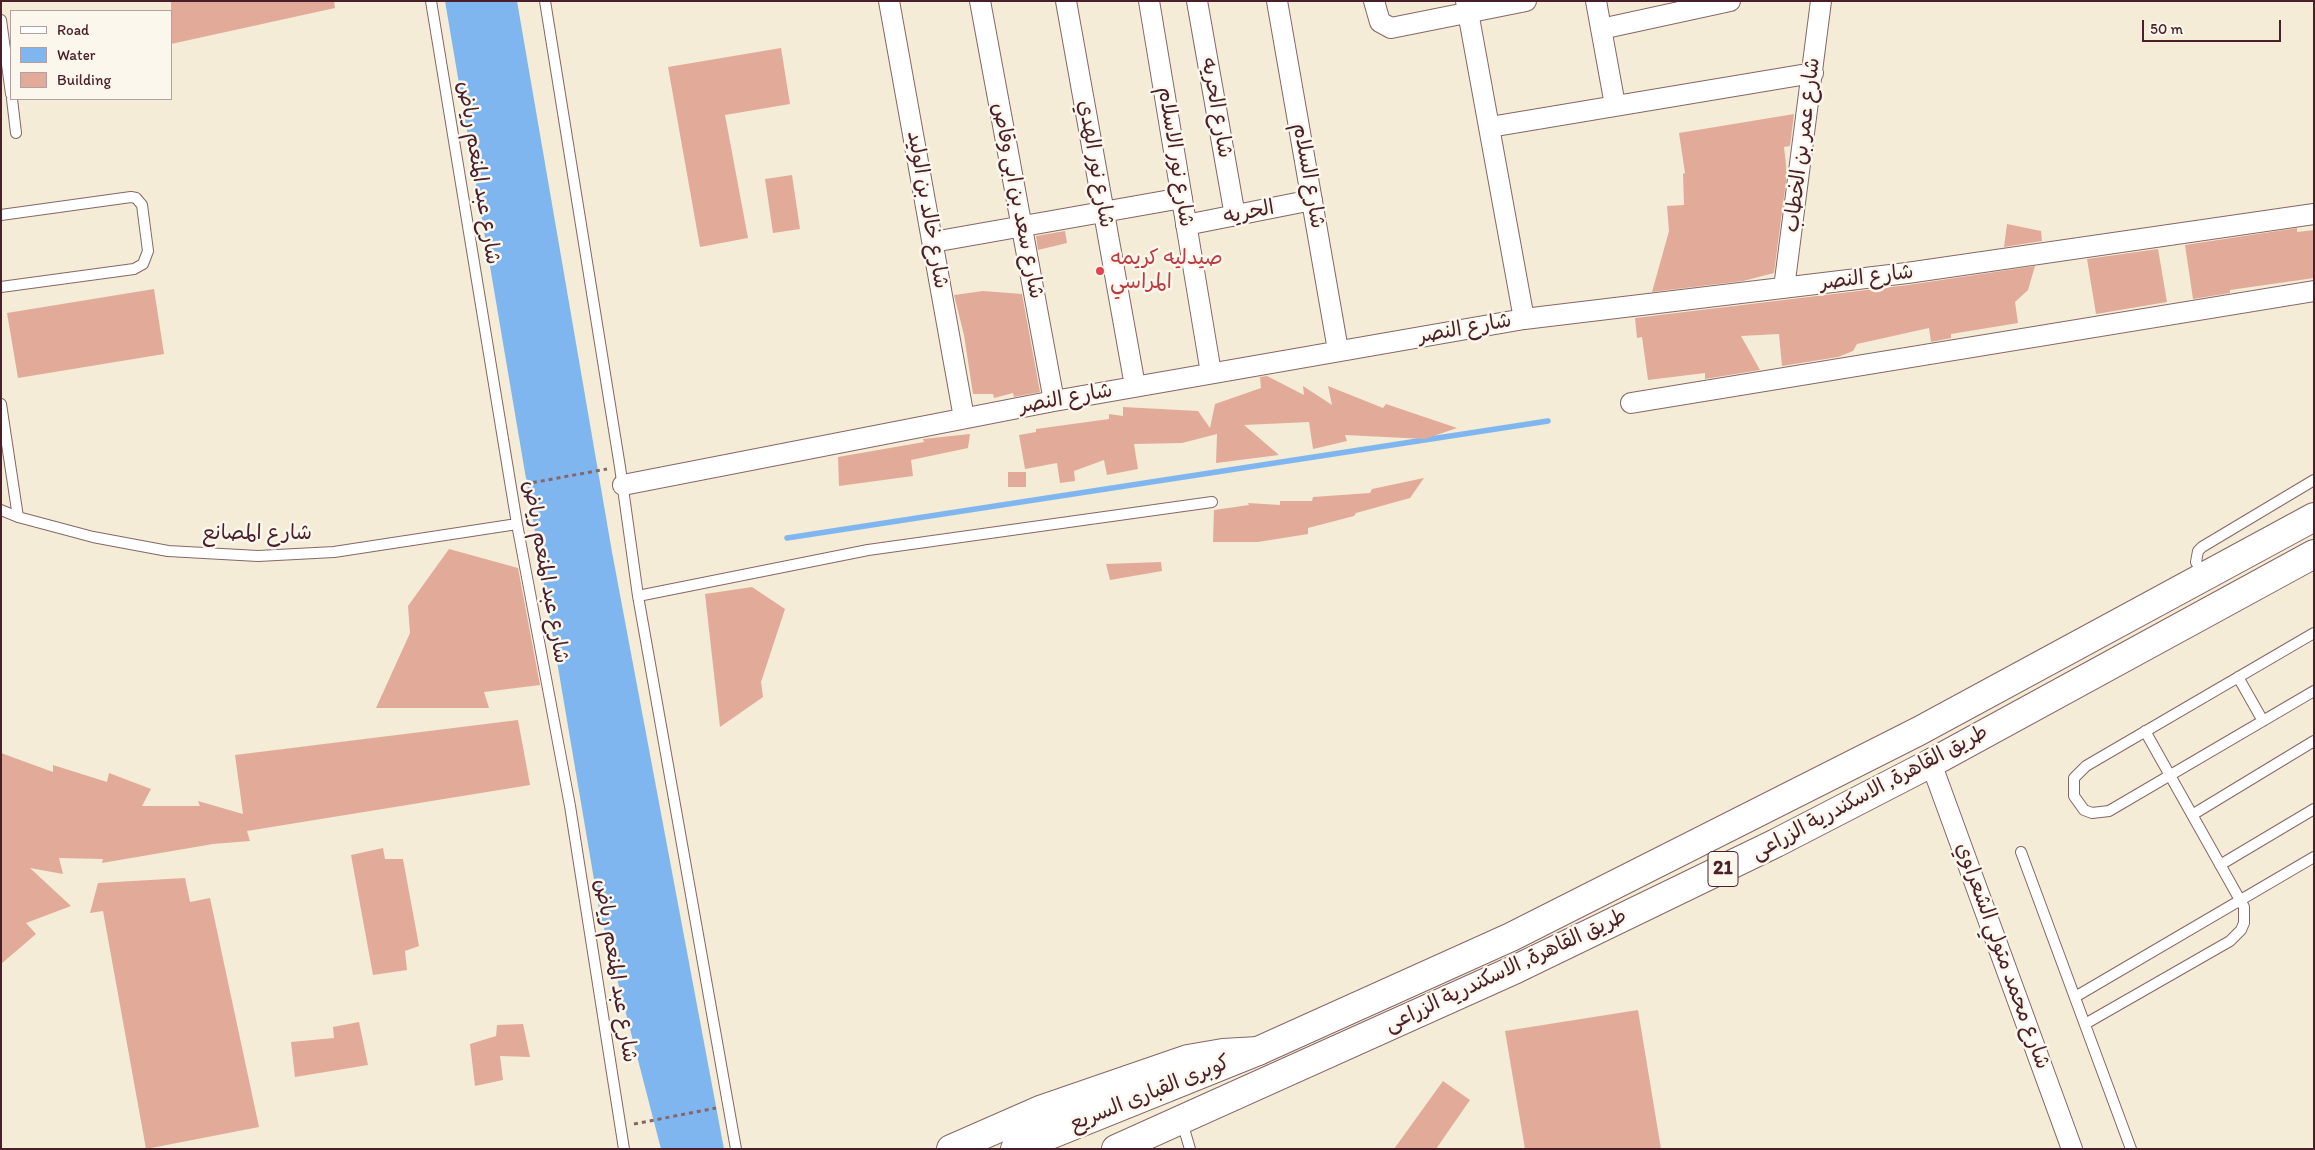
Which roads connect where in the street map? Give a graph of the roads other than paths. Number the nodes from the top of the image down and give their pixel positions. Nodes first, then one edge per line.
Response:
1 (431, 1) edge
2 (545, 1) edge
3 (889, 1) edge
4 (980, 1) edge
5 (1066, 1) edge
6 (1149, 1) edge
7 (1197, 1) edge
8 (1277, 1) edge
9 (1374, 1) edge
10 (1526, 1) edge
11 (1596, 1) edge
12 (1730, 1) edge
13 (1821, 1) edge
14 (1467, 7) edge
15 (1, 20) edge
16 (1601, 29) junction
17 (1813, 73) junction
18 (10, 87) edge
19 (12, 100) edge
20 (1615, 105) junction
21 (1490, 127) junction
22 (16, 133) dead end
23 (1182, 198) junction
24 (1312, 200) junction
25 (1104, 212) junction
26 (2314, 214) edge
27 (1, 215) edge
28 (1235, 216) junction
29 (1186, 225) junction
30 (1022, 226) junction
31 (933, 242) junction
32 (1, 288) edge
33 (1784, 288) junction
34 (2314, 291) edge
35 (1524, 319) junction
36 (1338, 350) junction
37 (1211, 373) junction
38 (1135, 386) junction
39 (1054, 401) junction
40 (1631, 403) dead end
41 (1, 404) edge
42 (964, 418) junction
43 (622, 476) junction
44 (2314, 480) edge
45 (1212, 502) dead end
46 (1, 510) edge
47 (18, 517) junction
48 (2314, 517) edge
49 (517, 524) junction
50 (2308, 562) edge
51 (2205, 577) junction
52 (638, 596) junction
53 (2314, 633) edge
54 (2238, 677) junction
55 (2314, 691) edge
56 (2263, 721) junction
57 (2145, 731) junction
58 (2314, 741) edge
59 (1931, 762) junction
60 (2170, 776) junction
61 (2314, 810) edge
62 (2192, 815) junction
63 (2021, 852) dead end
64 (2314, 857) edge
65 (2220, 865) junction
66 (2240, 900) junction
67 (2075, 997) junction
68 (2085, 1024) junction
69 (1258, 1051) junction
70 (1181, 1118) junction
71 (624, 1149) edge
72 (736, 1149) edge
73 (951, 1149) edge
74 (1015, 1149) edge
75 (1116, 1149) edge
76 (1190, 1149) edge
77 (2072, 1149) edge
78 (2132, 1149) edge

1 - 49 lane, شارع عبد المنعم رياض
2 - 43 lane
3 - 31 street, شارع خالد بن الوليد
4 - 30 street, شارع سعد بن ابى وقاص
5 - 25 street, شارع نور الهدي
6 - 23 street, شارع نور الاسلام
7 - 28 street, شارع الحريه
8 - 24 street, شارع السلام
9 - 14 street
10 - 14 street
11 - 16 street
12 - 16 street
13 - 17 street, شارع عمر بن الخطاب
14 - 21 street
15 - 18 lane
16 - 20 street
17 - 20 street
17 - 33 street, شارع عمر بن الخطاب
19 - 22 lane
20 - 21 street
21 - 35 street
23 - 25 street
23 - 29 street, شارع نور الاسلام
24 - 28 street, الحريه
24 - 36 street, شارع السلام
25 - 30 street
25 - 38 street, شارع نور الهدي
26 - 33 street, شارع النصر
27 - 32 lane
28 - 29 street, الحريه
29 - 37 street, شارع نور الاسلام
30 - 31 street
30 - 39 street, شارع سعد بن ابى وقاص
31 - 42 street, شارع خالد بن الوليد
33 - 35 street, شارع النصر
34 - 40 street
35 - 36 street, شارع النصر
36 - 37 street, شارع النصر
37 - 38 street, شارع النصر
38 - 39 street, شارع النصر
39 - 42 street, شارع النصر
41 - 47 lane
42 - 43 street, شارع النصر
43 - 52 lane
44 - 51 lane
45 - 52 lane
46 - 47 lane, شارع المصانع
47 - 49 lane, شارع المصانع
48 - 51 highway, طريق القاهرة, الاسكندرية الزراعى / 21
49 - 71 lane, شارع عبد المنعم رياض
50 - 59 highway, طريق القاهرة, الاسكندرية الزراعى / 21
51 - 69 highway, طريق القاهرة, الاسكندرية الزراعى / 21
52 - 72 lane
53 - 54 lane
54 - 56 lane
54 - 57 lane
55 - 56 lane
56 - 60 lane
57 - 60 lane
57 - 60 lane
58 - 62 lane
59 - 70 highway, طريق القاهرة, الاسكندرية الزراعى / 21
59 - 77 street, شارع محمد متولي الشعراوي
60 - 62 lane
61 - 65 lane
62 - 65 lane
63 - 67 lane
64 - 66 lane
65 - 66 lane
66 - 67 lane
66 - 68 lane
67 - 68 lane
68 - 78 lane
69 - 73 highway
69 - 74 highway, كوبرى القبارى السريع
70 - 75 highway, طريق القاهرة, الاسكندرية الزراعى / 21
70 - 76 lane

